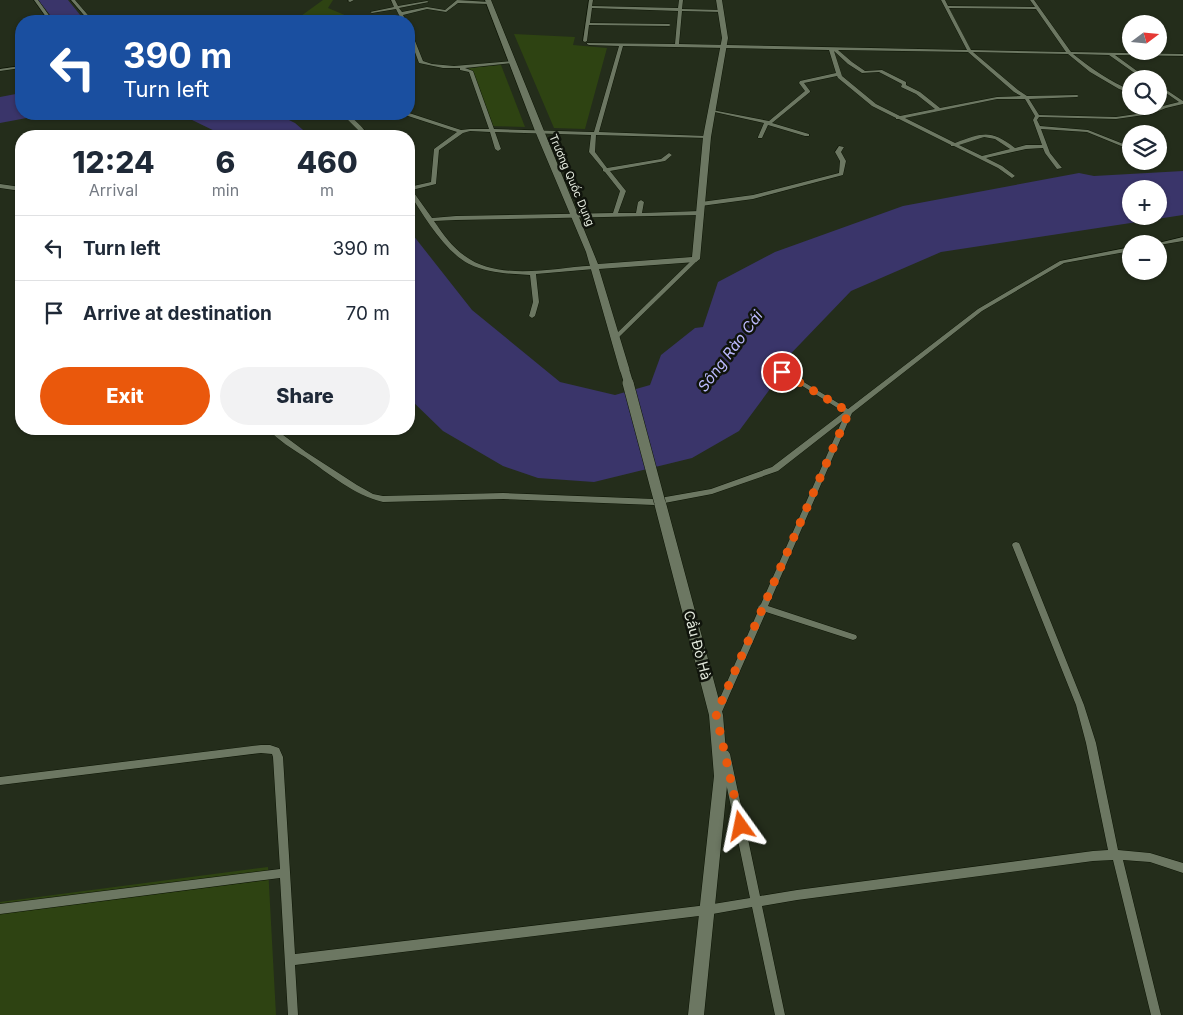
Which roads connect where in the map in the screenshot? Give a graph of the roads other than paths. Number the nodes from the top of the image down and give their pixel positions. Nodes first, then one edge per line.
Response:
1 (36, 0) edge
2 (73, 0) edge
3 (393, 0) edge
4 (591, 0) edge
5 (681, 0) edge
6 (719, 0) edge
7 (943, 0) edge
8 (1032, 0) edge
9 (459, 1) edge
10 (427, 2) dead end
11 (488, 2) edge
12 (590, 7) junction
13 (947, 7) junction
14 (397, 8) junction
15 (1038, 8) junction
16 (680, 10) junction
17 (721, 11) junction
18 (372, 12) dead end
19 (400, 14) joint
20 (47, 15) edge
21 (86, 15) edge
22 (588, 24) junction
23 (669, 25) dead end
24 (621, 45) junction
25 (415, 46) edge
26 (677, 46) junction
27 (723, 47) junction
28 (833, 50) junction
29 (971, 53) junction
30 (1070, 54) junction
31 (1111, 54) junction
32 (1183, 56) edge
33 (512, 62) junction
34 (455, 67) junction
35 (15, 68) edge
36 (0, 70) edge
37 (1133, 70) edge
38 (838, 74) junction
39 (1122, 88) edge
40 (1167, 92) edge
41 (1077, 96) dead end
42 (1026, 97) junction
43 (1183, 103) edge
44 (1167, 105) edge
45 (938, 109) junction
46 (712, 110) junction
47 (1137, 115) edge
48 (1037, 116) junction
49 (415, 117) edge
50 (898, 118) junction
51 (351, 120) edge
52 (768, 122) junction
53 (1038, 127) junction
54 (360, 130) edge
55 (491, 130) junction
56 (539, 131) junction
57 (461, 132) junction
58 (595, 133) junction
59 (806, 135) dead end
60 (760, 136) dead end
61 (707, 137) junction
62 (1122, 144) edge
63 (954, 145) junction
64 (1045, 146) junction
65 (841, 147) dead end
66 (498, 149) dead end
67 (1013, 149) junction
68 (669, 155) dead end
69 (981, 158) junction
70 (1059, 168) dead end
71 (605, 170) junction
72 (1012, 176) dead end
73 (0, 186) edge
74 (15, 188) edge
75 (415, 188) edge
76 (415, 197) edge
77 (641, 202) dead end
78 (701, 204) junction
79 (700, 213) junction
80 (615, 214) junction
81 (639, 214) junction
82 (575, 216) junction
83 (431, 220) junction
84 (1183, 239) edge
85 (1167, 242) edge
86 (1122, 250) edge
87 (696, 259) junction
88 (594, 267) junction
89 (533, 274) junction
90 (532, 316) dead end
91 (615, 338) junction
92 (624, 371) joint
93 (782, 372) dead end
94 (849, 412) junction
95 (278, 435) edge
96 (1016, 545) dead end
97 (762, 607) junction
98 (853, 637) dead end
99 (716, 714) junction
100 (0, 781) edge
101 (1116, 854) junction
102 (1183, 868) edge
103 (284, 873) junction
104 (757, 901) junction
105 (0, 909) edge
106 (707, 910) junction
107 (290, 960) junction
108 (293, 1015) edge
109 (696, 1015) edge
110 (780, 1015) edge
111 (1156, 1015) edge

1 - 20 street
2 - 21 street
3 - 14 street
4 - 12 street
5 - 16 street
6 - 17 street
7 - 13 street
8 - 15 street
9 - 11 street
9 - 19 street
10 - 14 street
11 - 33 street, Trương Quốc Dụng
12 - 16 street
12 - 22 street
13 - 15 street
13 - 29 street
14 - 18 street
14 - 19 street
15 - 30 street
16 - 17 street
16 - 26 street
17 - 27 street
22 - 23 street
22 - 24 street
24 - 26 street
24 - 58 street
25 - 34 street
26 - 27 street
27 - 28 street
27 - 46 street
28 - 29 street
28 - 38 street
28 - 45 street
29 - 30 street
29 - 42 street
30 - 31 street
30 - 39 street
31 - 32 street
31 - 37 street
33 - 34 street
33 - 56 street, Trương Quốc Dụng
34 - 55 street
35 - 36 street
38 - 50 street
38 - 52 street
40 - 43 street
41 - 42 street
42 - 45 street
42 - 48 street
43 - 44 street
45 - 50 street
46 - 52 street
46 - 61 street
47 - 48 street
48 - 53 street
49 - 57 street
50 - 63 street
51 - 54 street
52 - 59 street
52 - 60 street
53 - 62 street
53 - 64 street
55 - 56 street
55 - 57 street
55 - 66 street
56 - 58 street
56 - 82 street, Trương Quốc Dụng
57 - 75 street
58 - 61 street
58 - 71 street
61 - 78 street
63 - 67 street
63 - 69 street
64 - 67 street
64 - 70 street
65 - 78 street
67 - 69 street
68 - 71 street
69 - 72 street
71 - 80 street
73 - 74 street
76 - 83 street
77 - 81 street
78 - 79 street
79 - 81 street
79 - 87 street
80 - 81 street
80 - 82 street
82 - 83 street
82 - 88 street, Trương Quốc Dụng
83 - 89 street
84 - 85 street
86 - 94 street
87 - 88 street
87 - 91 street
88 - 89 street
88 - 91 street, Trương Quốc Dụng
89 - 90 street
91 - 92 street, Trương Quốc Dụng
92 - 99 street, Cầu Đò Hà, bridge
93 - 94 street
94 - 95 street
94 - 97 street
96 - 101 street
97 - 98 street
97 - 99 street
99 - 104 street
99 - 106 street, Cầu Đò Hà
100 - 103 street
101 - 102 street
101 - 104 street
101 - 111 street
103 - 105 street
103 - 107 street
104 - 106 street
104 - 110 street
106 - 107 street
106 - 109 street, Cầu Đò Hà
107 - 108 street

